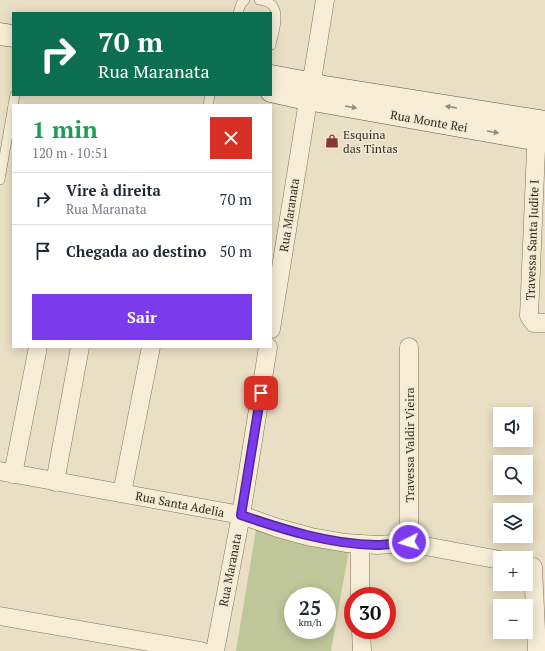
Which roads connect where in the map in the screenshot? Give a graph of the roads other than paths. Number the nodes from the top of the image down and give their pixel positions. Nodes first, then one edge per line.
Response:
1 (245, 0) edge
2 (259, 0) edge
3 (325, 0) edge
4 (238, 12) edge
5 (0, 34) edge
6 (12, 36) edge
7 (272, 40) edge
8 (272, 76) edge
9 (272, 91) edge
10 (309, 91) junction
11 (12, 111) edge
12 (541, 131) edge
13 (0, 180) edge
14 (272, 323) edge
15 (545, 323) edge
16 (409, 347) dead end
17 (38, 348) edge
18 (80, 348) edge
19 (151, 348) edge
20 (268, 348) edge
21 (7, 473) edge
22 (55, 482) junction
23 (122, 492) junction
24 (241, 515) junction
25 (409, 542) junction
26 (360, 544) junction
27 (493, 559) edge
28 (535, 568) edge
29 (360, 587) edge
30 (0, 616) edge
31 (361, 639) edge
32 (201, 651) edge
33 (215, 651) edge
34 (362, 651) edge
35 (536, 651) edge

1 - 4 lane
2 - 7 lane
3 - 10 street, Rua Maranata
5 - 6 street
8 - 10 street, Rua Monte Rei
9 - 10 street, Rua Monte Rei
10 - 12 street, Rua Monte Rei
10 - 14 street, Rua Maranata
11 - 13 lane
12 - 15 street, Travessa Santa Judite I
16 - 25 street, Travessa Valdir Vieira
17 - 21 street
18 - 22 street
19 - 23 street
20 - 24 street, Rua Maranata
21 - 22 street, Rua Santa Adelia
22 - 23 street, Rua Santa Adelia
23 - 24 street, Rua Santa Adelia
24 - 26 street, Rua Santa Adelia
24 - 33 street, Rua Maranata
25 - 26 street, Rua Santa Adelia
25 - 27 street, Rua Santa Adelia
26 - 29 street
28 - 35 street
30 - 32 street
31 - 34 street

